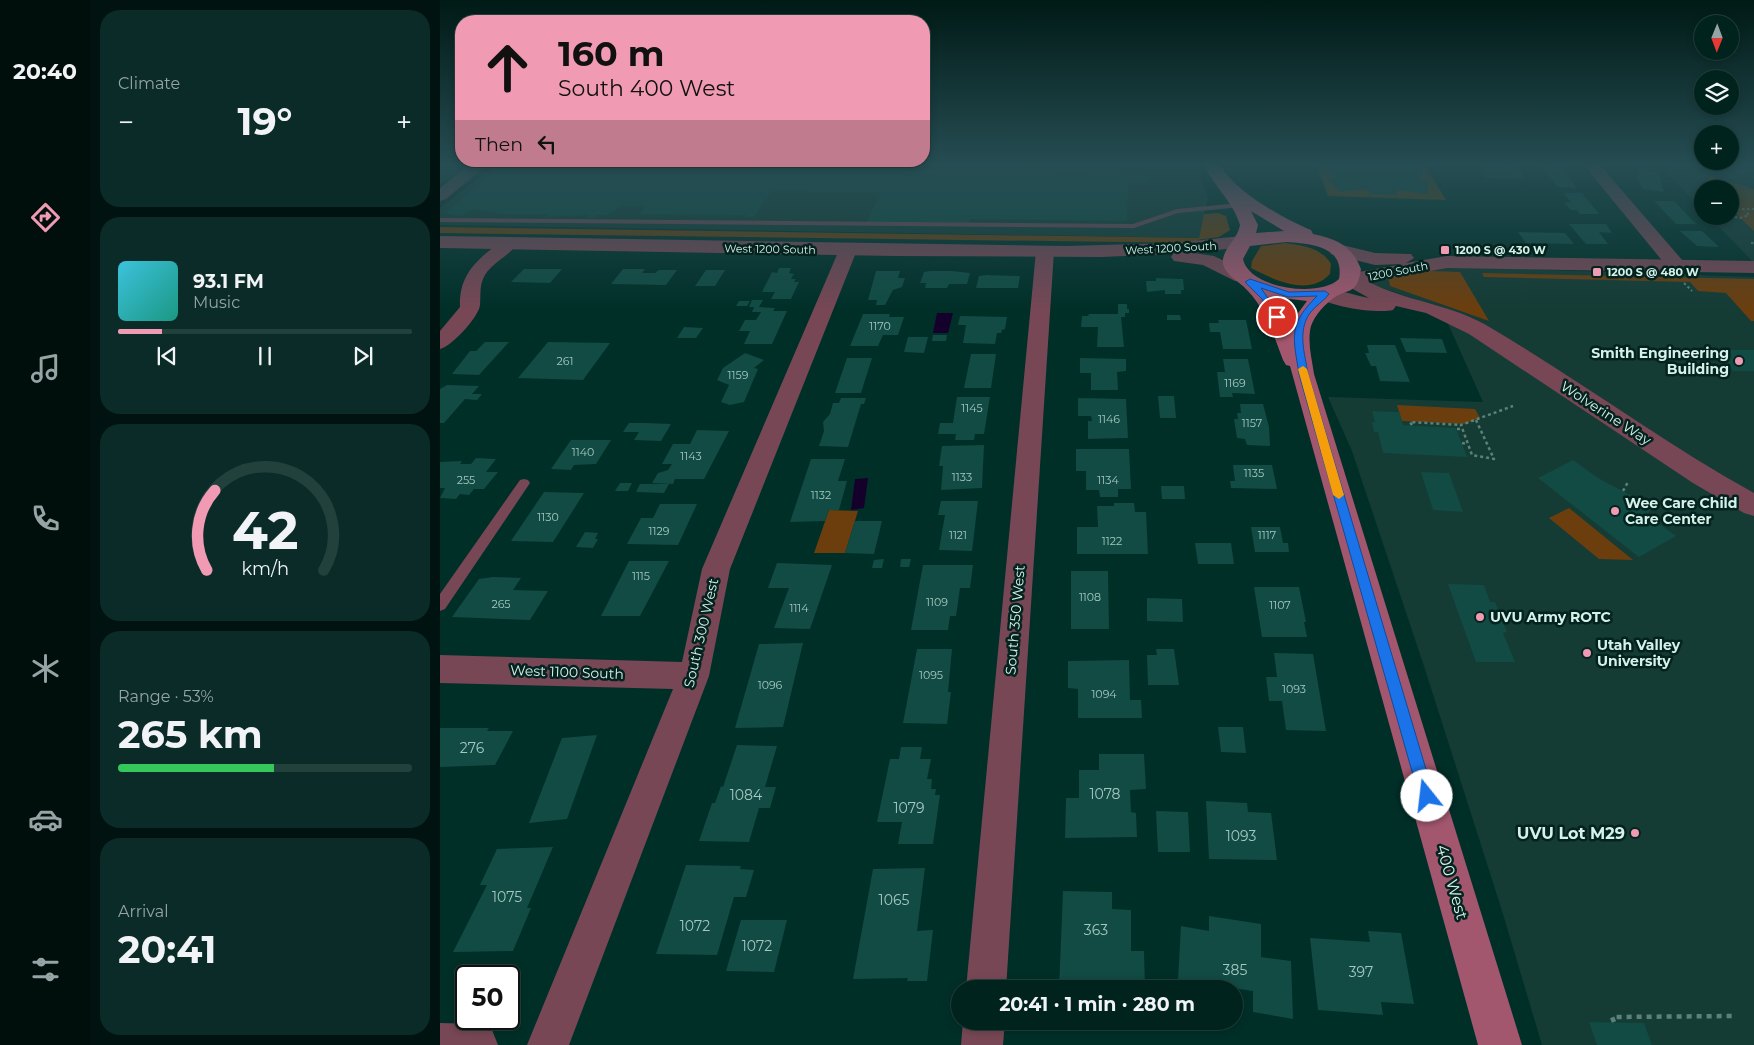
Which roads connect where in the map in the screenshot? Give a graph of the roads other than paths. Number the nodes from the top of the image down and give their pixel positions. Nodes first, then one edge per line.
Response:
1 (1172, 213) edge
2 (1245, 213) edge
3 (1262, 213) edge
4 (1632, 213) edge
5 (440, 220) edge
6 (1315, 239) junction
7 (440, 242) edge
8 (1242, 242) junction
9 (509, 243) junction
10 (848, 250) junction
11 (1338, 250) junction
12 (1045, 251) junction
13 (1100, 252) junction
14 (1447, 262) junction
15 (1676, 265) junction
16 (1754, 267) edge
17 (1246, 279) junction
18 (1349, 279) junction
19 (1325, 294) junction
20 (1459, 321) junction
21 (440, 343) edge
22 (1303, 374) junction
23 (524, 484) dead end
24 (1754, 506) edge
25 (440, 604) edge
26 (440, 669) edge
27 (694, 676) junction
28 (987, 980) edge
29 (983, 1030) edge
30 (440, 1044) edge
31 (478, 1045) edge
32 (548, 1045) edge
33 (982, 1045) edge
34 (1500, 1045) edge

1 - 5 lane
2 - 8 main road
3 - 6 main road
4 - 15 street
6 - 8 main road
6 - 11 main road
7 - 9 street, West 1200 South
8 - 13 street, West 1200 South
8 - 17 main road
9 - 10 street, West 1200 South
9 - 21 street
10 - 12 street, West 1200 South
10 - 27 street, South 300 West
11 - 14 street, 1200 South
11 - 18 main road
12 - 13 street, West 1200 South
12 - 28 street, South 350 West
13 - 17 street, West 1200 South
14 - 15 street, 1200 South
14 - 18 street, 1200 South
15 - 16 street, 1200 South
17 - 19 main road
17 - 22 main road
18 - 19 main road
18 - 20 street, Wolverine Way
19 - 20 street, Wolverine Way
19 - 22 main road
20 - 24 street, Wolverine Way
22 - 34 main road, 400 West
23 - 25 lane
26 - 27 street, West 1100 South
27 - 32 street, South 300 West
29 - 33 street
30 - 31 street

